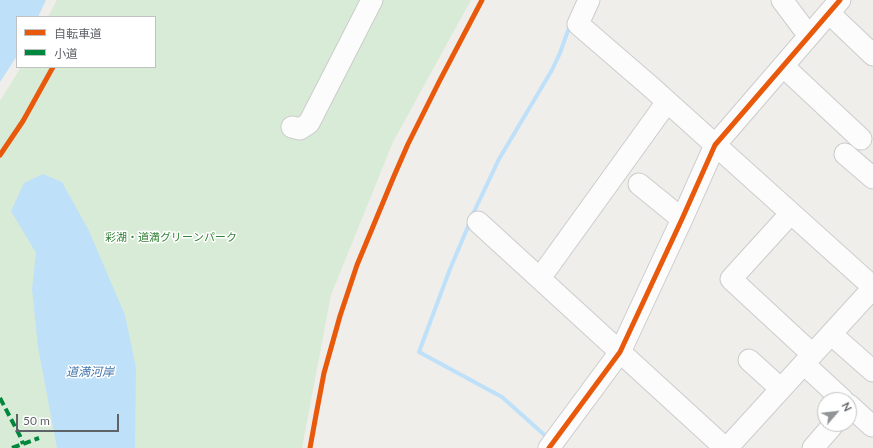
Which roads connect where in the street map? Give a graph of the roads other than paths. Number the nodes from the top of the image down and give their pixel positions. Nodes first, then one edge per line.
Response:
1 (372, 0) edge
2 (589, 0) edge
3 (782, 0) edge
4 (834, 6) edge
5 (809, 36) junction
6 (873, 54) edge
7 (783, 66) junction
8 (667, 102) junction
9 (292, 127) dead end
10 (861, 139) dead end
11 (715, 145) junction
12 (845, 154) dead end
13 (873, 178) edge
14 (639, 184) dead end
15 (791, 213) junction
16 (682, 219) junction
17 (478, 222) dead end
18 (540, 278) junction
19 (873, 287) edge
20 (831, 334) junction
21 (620, 352) junction
22 (808, 359) junction
23 (749, 360) dead end
24 (873, 371) edge
25 (780, 389) junction
26 (836, 392) edge
27 (857, 412) edge
28 (872, 426) edge
29 (827, 432) edge
30 (549, 448) edge
31 (726, 448) edge
32 (813, 448) edge

1 - 9 street
2 - 8 street
3 - 5 street
4 - 5 street
4 - 6 street
5 - 7 street
7 - 10 street
7 - 11 street
8 - 11 street
8 - 18 street
11 - 15 street
11 - 16 street
12 - 13 street
14 - 16 street
15 - 19 street
15 - 22 street
16 - 21 street
17 - 18 street
18 - 21 street
19 - 20 street
20 - 22 street
20 - 24 street
21 - 30 street
21 - 31 street
22 - 25 street
22 - 26 street
23 - 25 street
25 - 31 street
27 - 28 street
29 - 32 street

